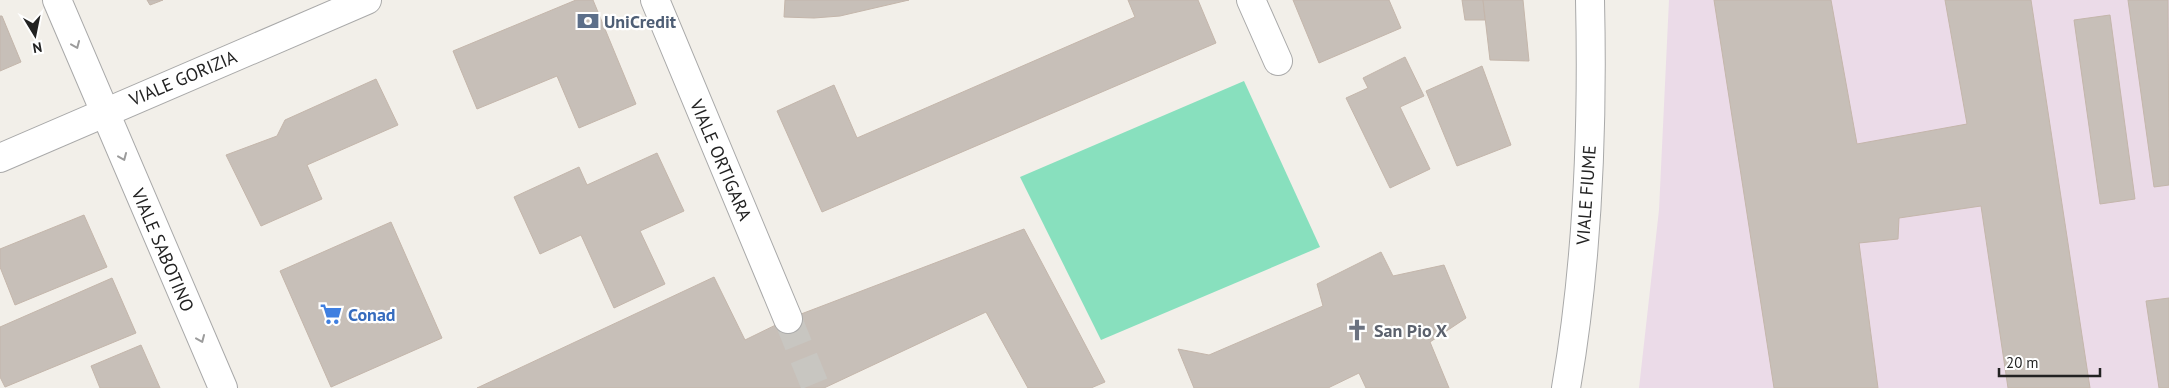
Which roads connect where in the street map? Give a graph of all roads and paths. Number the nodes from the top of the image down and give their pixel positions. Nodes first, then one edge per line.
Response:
1 (57, 0) edge
2 (367, 0) edge
3 (655, 0) edge
4 (1250, 0) edge
5 (1590, 0) edge
6 (1278, 61) dead end
7 (104, 112) junction
8 (0, 158) edge
9 (788, 319) tunnel mouth
10 (223, 388) edge
11 (1566, 388) edge

1 -> 7 street, VIALE SABOTINO
2 - 7 street, VIALE GORIZIA
3 - 9 street, VIALE ORTIGARA
4 - 6 street
5 - 11 street, VIALE FIUME
7 - 8 street, VIALE GORIZIA
7 -> 10 street, VIALE SABOTINO

